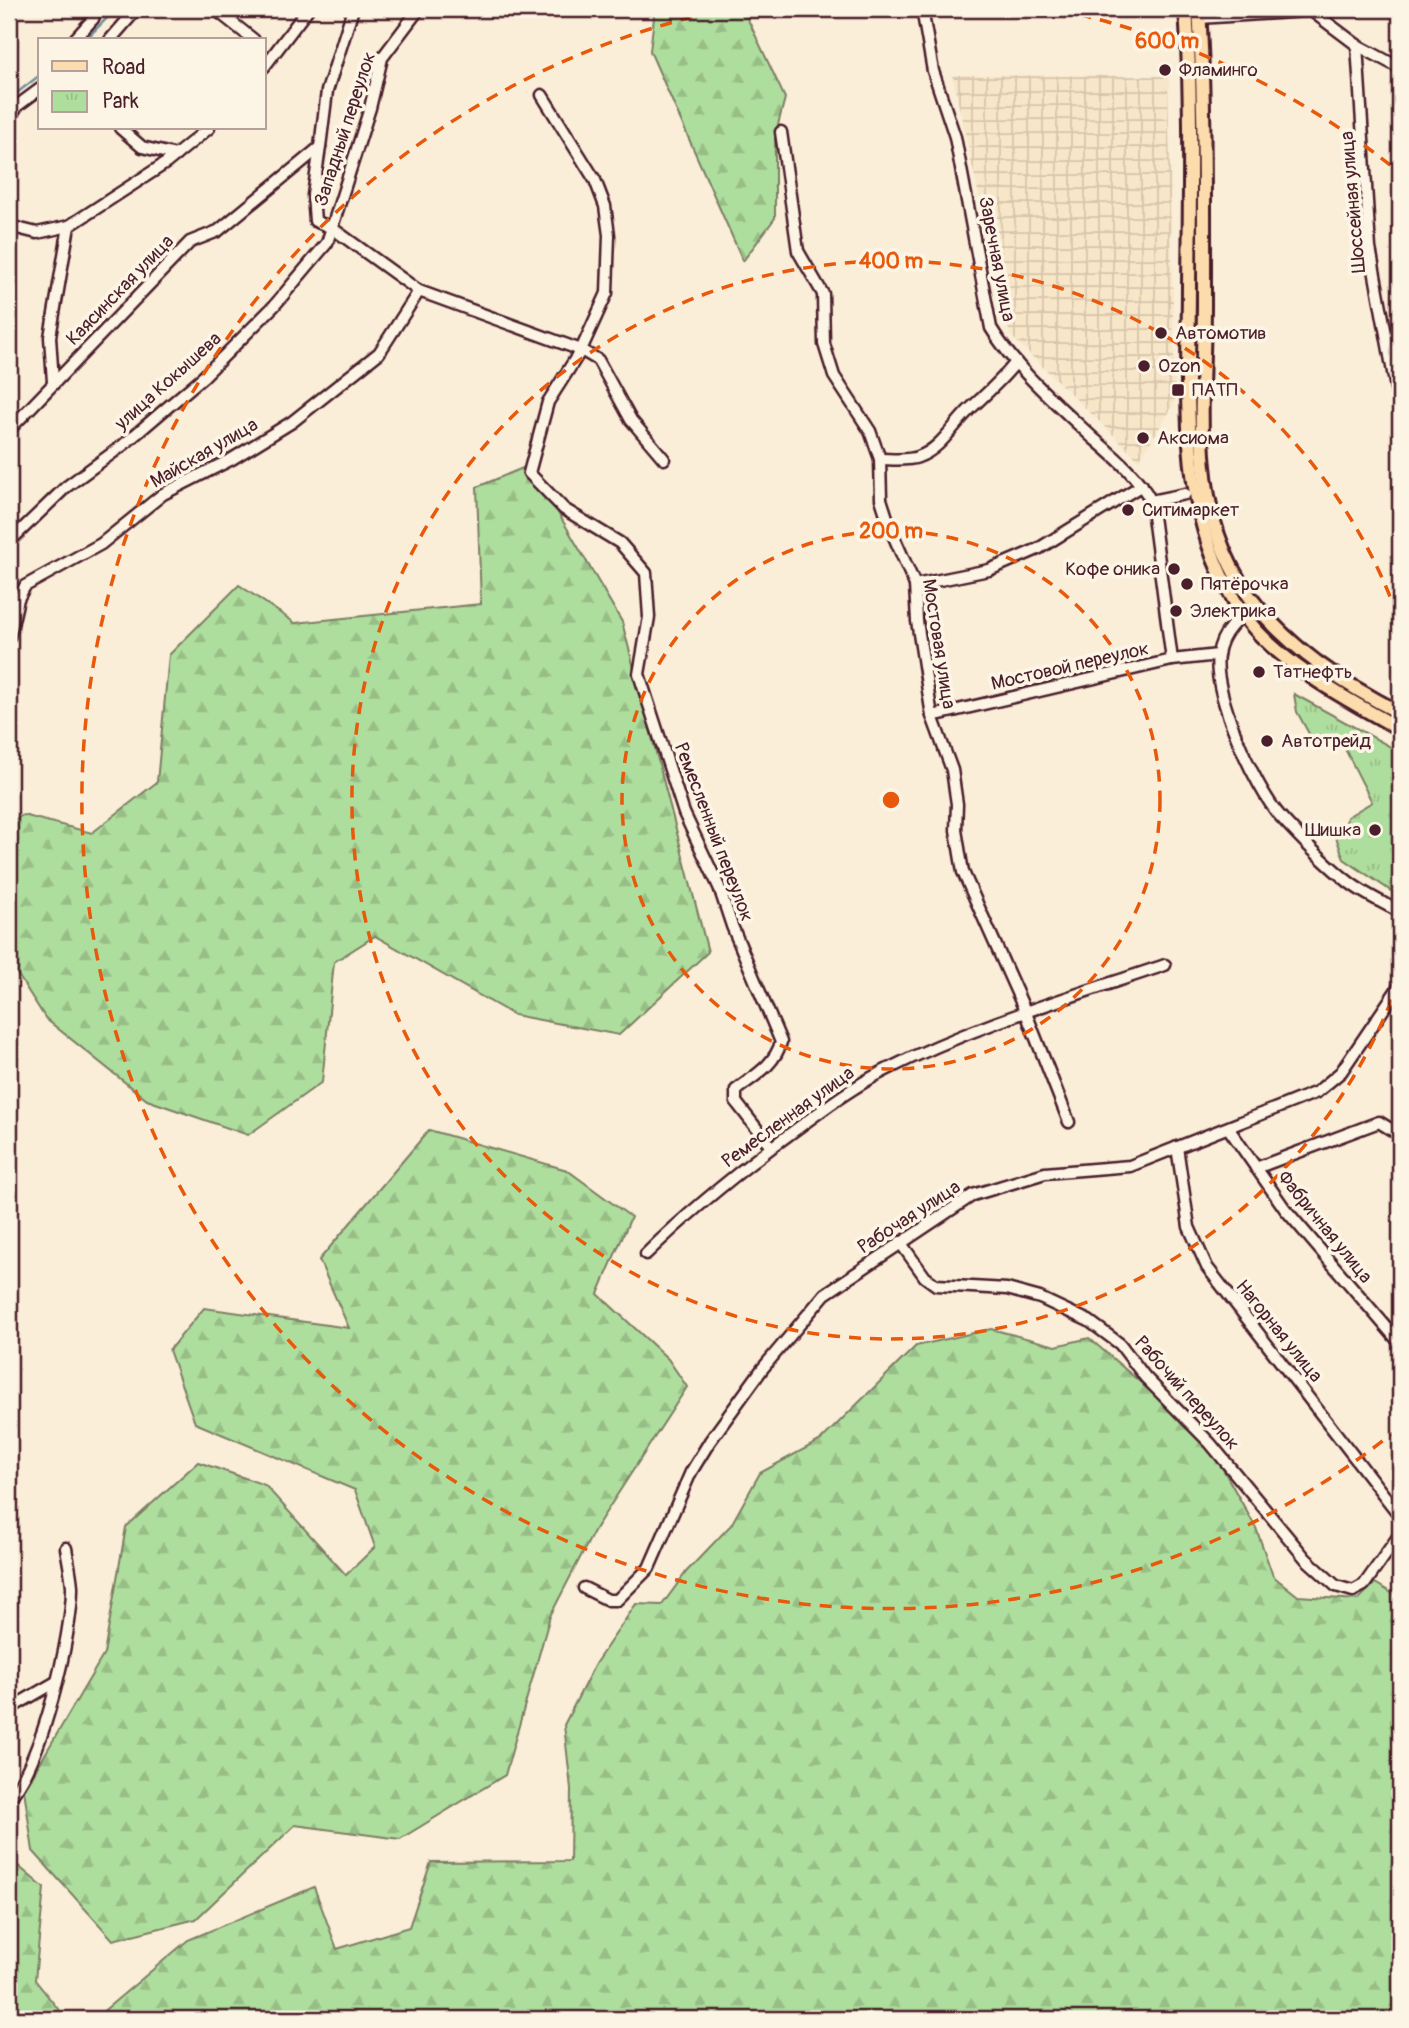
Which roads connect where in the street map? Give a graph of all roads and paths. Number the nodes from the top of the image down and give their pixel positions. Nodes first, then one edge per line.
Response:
1 (96, 9) edge
2 (137, 9) edge
3 (215, 9) edge
4 (308, 9) edge
5 (353, 9) edge
6 (418, 9) edge
7 (922, 9) edge
8 (1186, 9) edge
9 (1337, 9) edge
10 (1313, 12) junction
11 (1199, 13) edge
12 (76, 38) edge
13 (112, 38) edge
14 (251, 38) edge
15 (1357, 45) junction
16 (266, 63) edge
17 (1400, 68) edge
18 (38, 90) edge
19 (542, 95) dead end
20 (9, 119) edge
21 (122, 130) edge
22 (207, 130) edge
23 (781, 132) dead end
24 (320, 147) junction
25 (176, 155) junction
26 (9, 226) edge
27 (69, 226) junction
28 (331, 228) junction
29 (419, 291) junction
30 (581, 350) junction
31 (1016, 362) junction
32 (53, 382) junction
33 (1400, 410) edge
34 (9, 430) edge
35 (664, 459) dead end
36 (880, 459) junction
37 (1142, 485) junction
38 (1185, 494) dead end
39 (1151, 501) junction
40 (9, 542) edge
41 (915, 585) junction
42 (1255, 606) junction
43 (1243, 615) junction
44 (9, 638) edge
45 (1218, 655) junction
46 (1172, 660) junction
47 (1400, 713) edge
48 (932, 716) junction
49 (1400, 729) edge
50 (1400, 912) edge
51 (1165, 965) dead end
52 (1400, 985) edge
53 (1026, 1013) junction
54 (1069, 1122) dead end
55 (1229, 1129) junction
56 (1400, 1135) edge
57 (771, 1147) junction
58 (1177, 1147) junction
59 (1256, 1168) junction
60 (900, 1242) junction
61 (646, 1254) dead end
62 (1400, 1343) edge
63 (1400, 1516) edge
64 (1400, 1534) edge
65 (66, 1548) dead end
66 (584, 1588) dead end
67 (56, 1682) junction
68 (9, 1709) edge
69 (9, 1798) edge

1 - 12 street
2 - 13 street
3 - 14 street
4 - 16 street
5 - 24 street
6 - 28 street, Западный переулок
7 - 31 street, Заречная улица
8 - 43 main road
9 - 10 street
10 - 11 street
10 - 15 street
11 - 42 main road
15 - 17 street
15 - 33 street, Шоссейная улица
18 - 20 street
19 - 30 street
21 - 25 street
22 - 25 street
23 - 36 street, Мостовая улица
24 - 28 street
24 - 32 street, Каясинская улица
25 - 27 street
26 - 27 street
27 - 32 street
28 - 29 street
28 - 40 street, улица Кокышева
29 - 30 street
29 - 44 street, Майская улица
30 - 35 street
30 - 57 street, Ремесленный переулок
31 - 36 street
31 - 37 street, Заречная улица
32 - 34 street, Каясинская улица
36 - 41 street, Мостовая улица
37 - 39 street, Заречная улица
37 - 41 street
38 - 39 street
39 - 46 street
41 - 48 street, Мостовая улица
42 - 43 street
42 - 47 main road
43 - 45 street
43 - 49 main road
45 - 46 street, Мостовой переулок
45 - 50 street
46 - 48 street, Мостовой переулок
48 - 53 street, Мостовая улица
51 - 53 street, Ремесленная улица
52 - 55 street, Рабочая улица
53 - 54 street, Мостовая улица
53 - 57 street, Ремесленная улица
55 - 58 street, Рабочая улица
55 - 59 street, Фабричная улица
56 - 59 street
57 - 61 street, Ремесленная улица
58 - 60 street, Рабочая улица
58 - 63 street, Нагорная улица
59 - 62 street, Фабричная улица
60 - 64 street, Рабочий переулок
60 - 66 street, Рабочая улица
65 - 67 street
67 - 68 street
67 - 69 street

